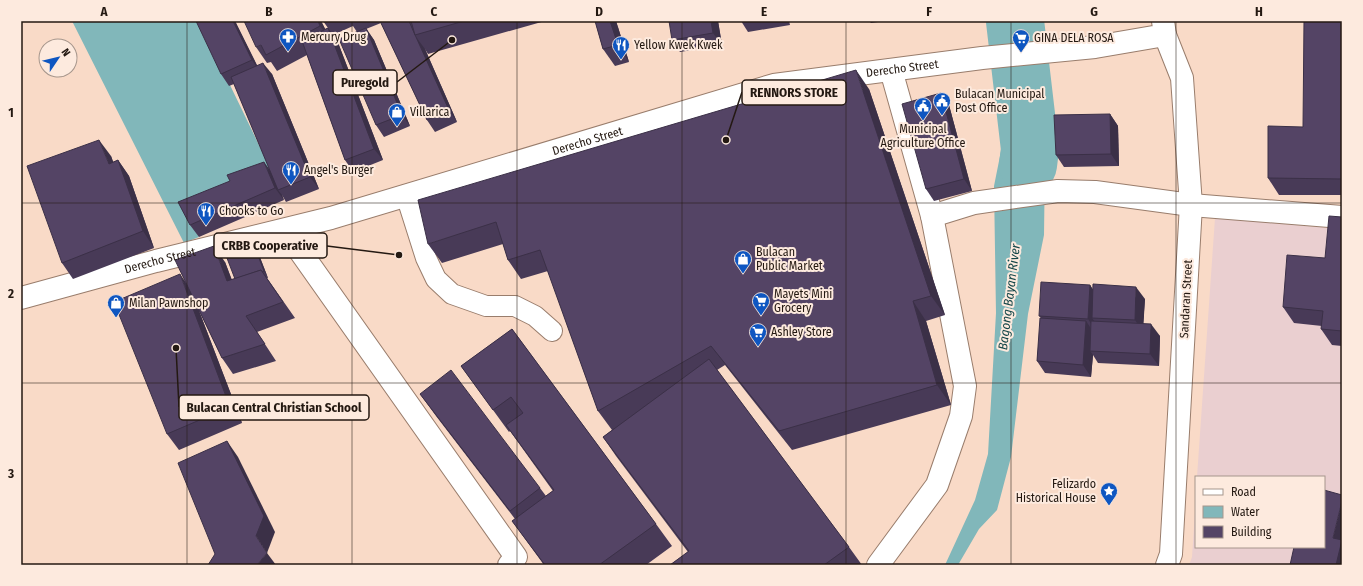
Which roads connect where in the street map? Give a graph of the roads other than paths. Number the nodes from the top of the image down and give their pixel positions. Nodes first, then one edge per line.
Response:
1 (1164, 28) edge
2 (891, 70) junction
3 (406, 195) junction
4 (1191, 205) junction
5 (932, 216) junction
6 (1342, 217) edge
7 (285, 230) junction
8 (21, 298) edge
9 (552, 331) dead end
10 (516, 562) edge
11 (878, 565) edge
12 (1167, 565) edge

1 - 2 street, Derecho Street
1 - 4 street, Sandaran Street
2 - 3 street, Derecho Street
2 - 5 street
3 - 7 street, Derecho Street
3 - 9 lane
4 - 5 street
4 - 6 street
4 - 12 street, Sandaran Street
5 - 11 street
7 - 8 street, Derecho Street
7 - 10 street

